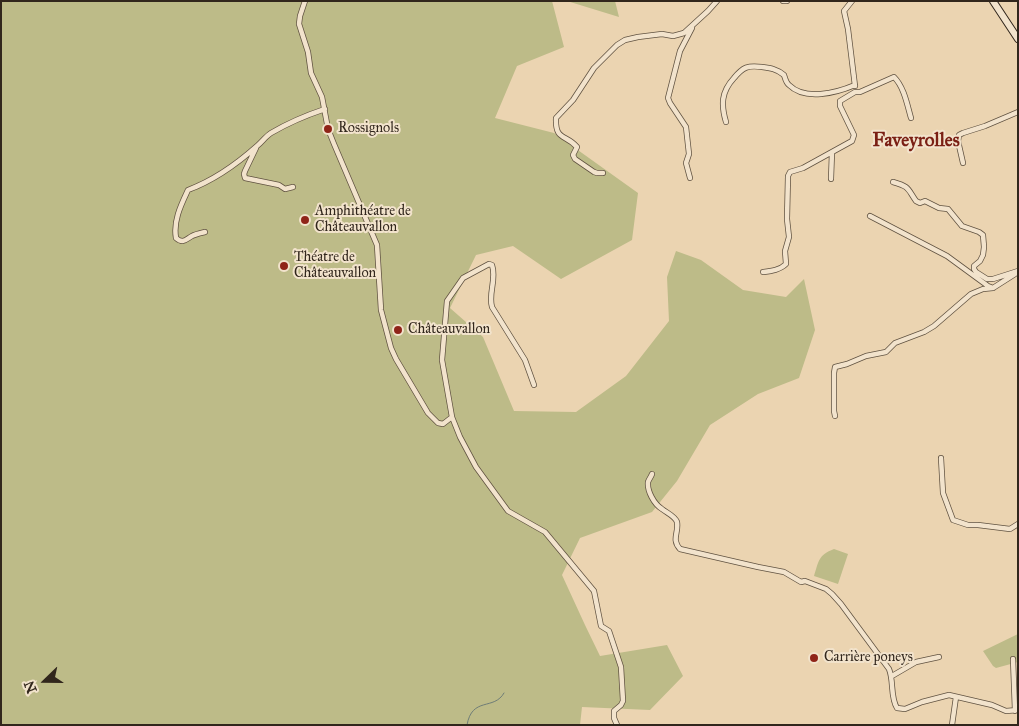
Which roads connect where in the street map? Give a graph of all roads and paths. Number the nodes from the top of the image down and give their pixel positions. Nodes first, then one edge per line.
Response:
1 (305, 1) edge
2 (717, 1) edge
3 (852, 1) edge
4 (993, 1) edge
5 (694, 24) junction
6 (1017, 35) edge
7 (855, 85) junction
8 (855, 92) junction
9 (325, 109) junction
10 (1018, 112) edge
11 (911, 118) dead end
12 (726, 122) dead end
13 (257, 146) junction
14 (832, 152) junction
15 (963, 163) dead end
16 (603, 173) dead end
17 (690, 178) dead end
18 (831, 179) dead end
19 (893, 182) dead end
20 (293, 187) dead end
21 (870, 216) dead end
22 (205, 232) dead end
23 (1018, 271) edge
24 (763, 272) dead end
25 (993, 288) junction
26 (534, 385) dead end
27 (835, 416) dead end
28 (452, 417) junction
29 (941, 458) dead end
30 (652, 474) dead end
31 (1018, 524) edge
32 (939, 657) dead end
33 (1013, 659) dead end
34 (892, 676) junction
35 (956, 697) junction
36 (1016, 710) edge
37 (617, 725) edge
38 (952, 725) edge

1 - 9 street
2 - 5 street
3 - 7 street
4 - 6 main road
5 - 16 street
5 - 17 street
7 - 8 street
7 - 12 street
8 - 11 street
8 - 14 street
9 - 13 street
9 - 28 street
10 - 15 street
13 - 20 street
13 - 22 street
14 - 18 street
14 - 24 street
19 - 23 street
21 - 25 street
23 - 25 street
25 - 27 street
26 - 28 street
28 - 37 street
29 - 31 street
30 - 34 street
32 - 34 street
33 - 36 street
34 - 35 street
35 - 36 street
35 - 38 street

